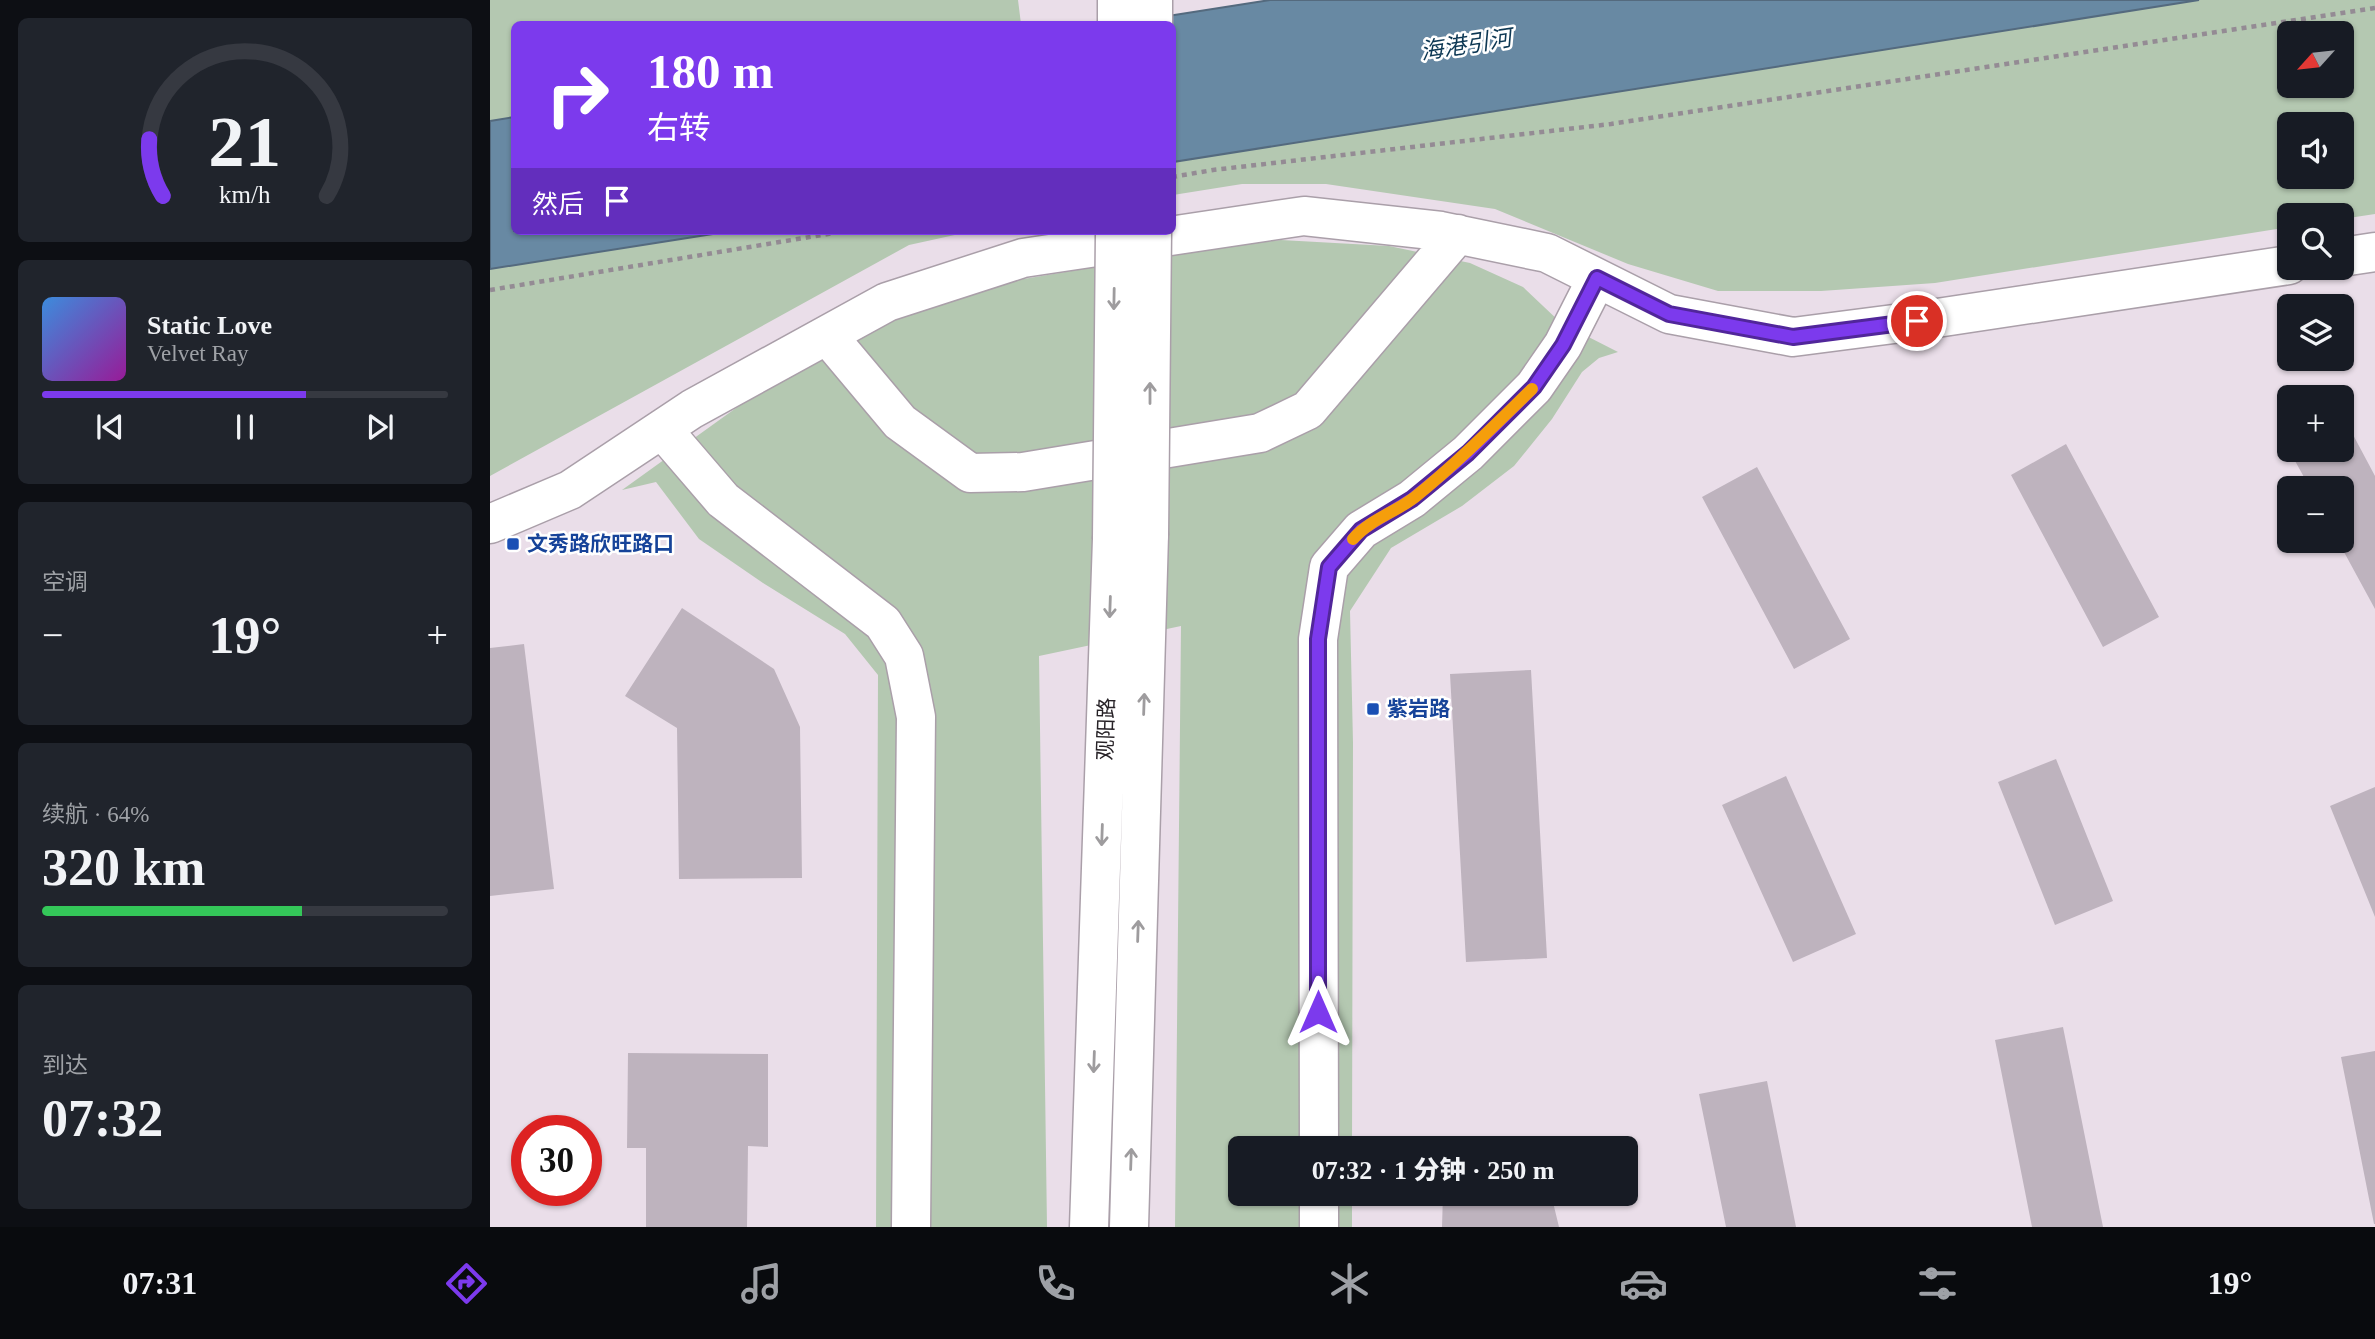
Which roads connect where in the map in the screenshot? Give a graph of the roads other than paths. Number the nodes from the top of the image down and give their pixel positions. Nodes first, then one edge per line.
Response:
1 (1117, 0) edge
2 (1153, 0) edge
3 (1117, 21) edge
4 (1153, 21) edge
5 (1458, 234) junction
6 (1115, 235) edge
7 (1152, 235) edge
8 (2375, 252) edge
9 (2354, 255) edge
10 (2277, 267) edge
11 (1597, 278) junction
12 (827, 335) junction
13 (662, 429) junction
14 (490, 524) edge
15 (1319, 1136) edge
16 (1319, 1206) edge
17 (911, 1227) edge
18 (1089, 1227) edge
19 (1129, 1227) edge
20 (1319, 1227) edge

1 - 3 street
2 - 4 street
5 - 11 street
5 - 12 street
5 - 12 street
6 -> 18 street, 观阳路, bridge
19 -> 7 street, 观阳路, bridge
8 - 9 street
10 - 11 street
11 - 15 street
12 - 13 street
13 - 14 street
13 - 17 street
16 - 20 street

